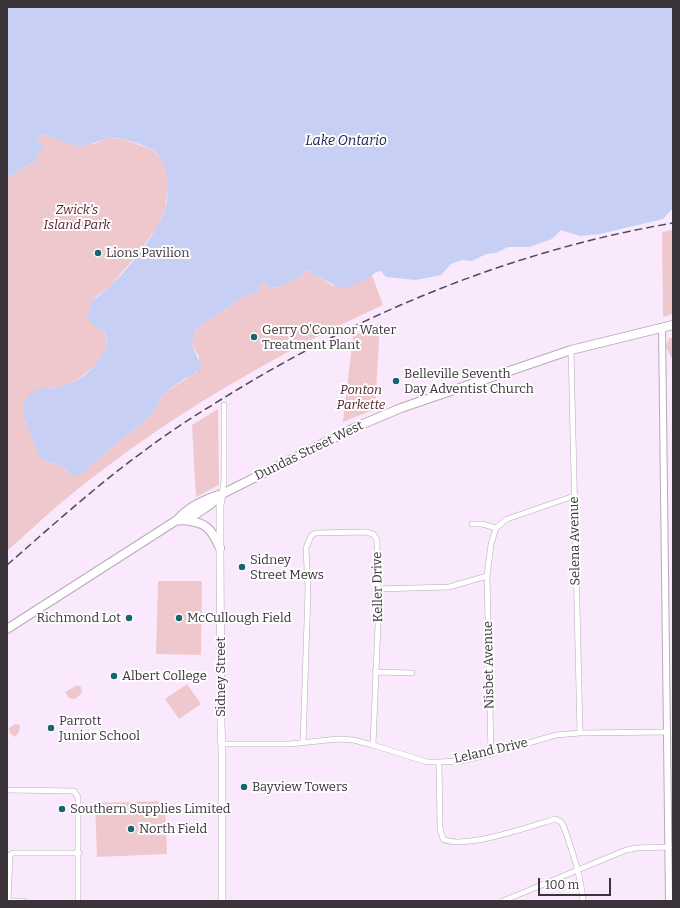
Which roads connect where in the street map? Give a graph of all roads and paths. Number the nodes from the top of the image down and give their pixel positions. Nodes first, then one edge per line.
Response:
1 (673, 324) edge
2 (662, 327) junction
3 (571, 350) junction
4 (224, 405) dead end
5 (222, 494) junction
6 (574, 496) junction
7 (180, 520) junction
8 (472, 524) dead end
9 (496, 528) junction
10 (220, 548) junction
11 (487, 576) junction
12 (378, 589) junction
13 (7, 629) edge
14 (375, 672) junction
15 (412, 673) dead end
16 (667, 732) junction
17 (580, 733) junction
18 (303, 743) junction
19 (222, 744) junction
20 (373, 745) junction
21 (490, 754) junction
22 (440, 762) junction
23 (7, 790) edge
24 (669, 847) junction
25 (79, 853) junction
26 (578, 870) junction
27 (671, 888) edge
28 (514, 899) edge
29 (23, 901) edge
30 (78, 901) edge
31 (222, 901) edge
32 (503, 901) edge
33 (583, 901) edge
34 (669, 901) edge

1 - 2 main road, Dundas Street West
2 - 3 main road, Dundas Street West
2 - 16 street
3 - 5 main road, Dundas Street West
3 - 6 street, Selena Avenue
4 - 5 street, Sidney Street
5 - 7 main road, Dundas Street West
5 - 10 main road, Sidney Street
6 - 9 street
6 - 17 street, Selena Avenue
7 - 10 main road
7 - 13 main road, Dundas Street West
8 - 9 street
9 - 11 street, Nisbet Avenue
10 - 19 main road, Sidney Street
11 - 12 street
11 - 21 street, Nisbet Avenue
12 - 14 street, Keller Drive
12 - 18 street, Keller Drive
14 - 15 street
14 - 20 street, Keller Drive
16 - 17 street, Leland Drive
16 - 24 street
17 - 21 street, Leland Drive
18 - 19 street, Leland Drive
18 - 20 street, Leland Drive
19 - 31 main road, Sidney Street
20 - 22 street, Leland Drive
21 - 22 street, Leland Drive
22 - 26 street
23 - 25 street
24 - 26 street
24 - 27 street
25 - 29 street
25 - 30 street
26 - 28 street
26 - 33 street
27 - 34 street
28 - 32 street

